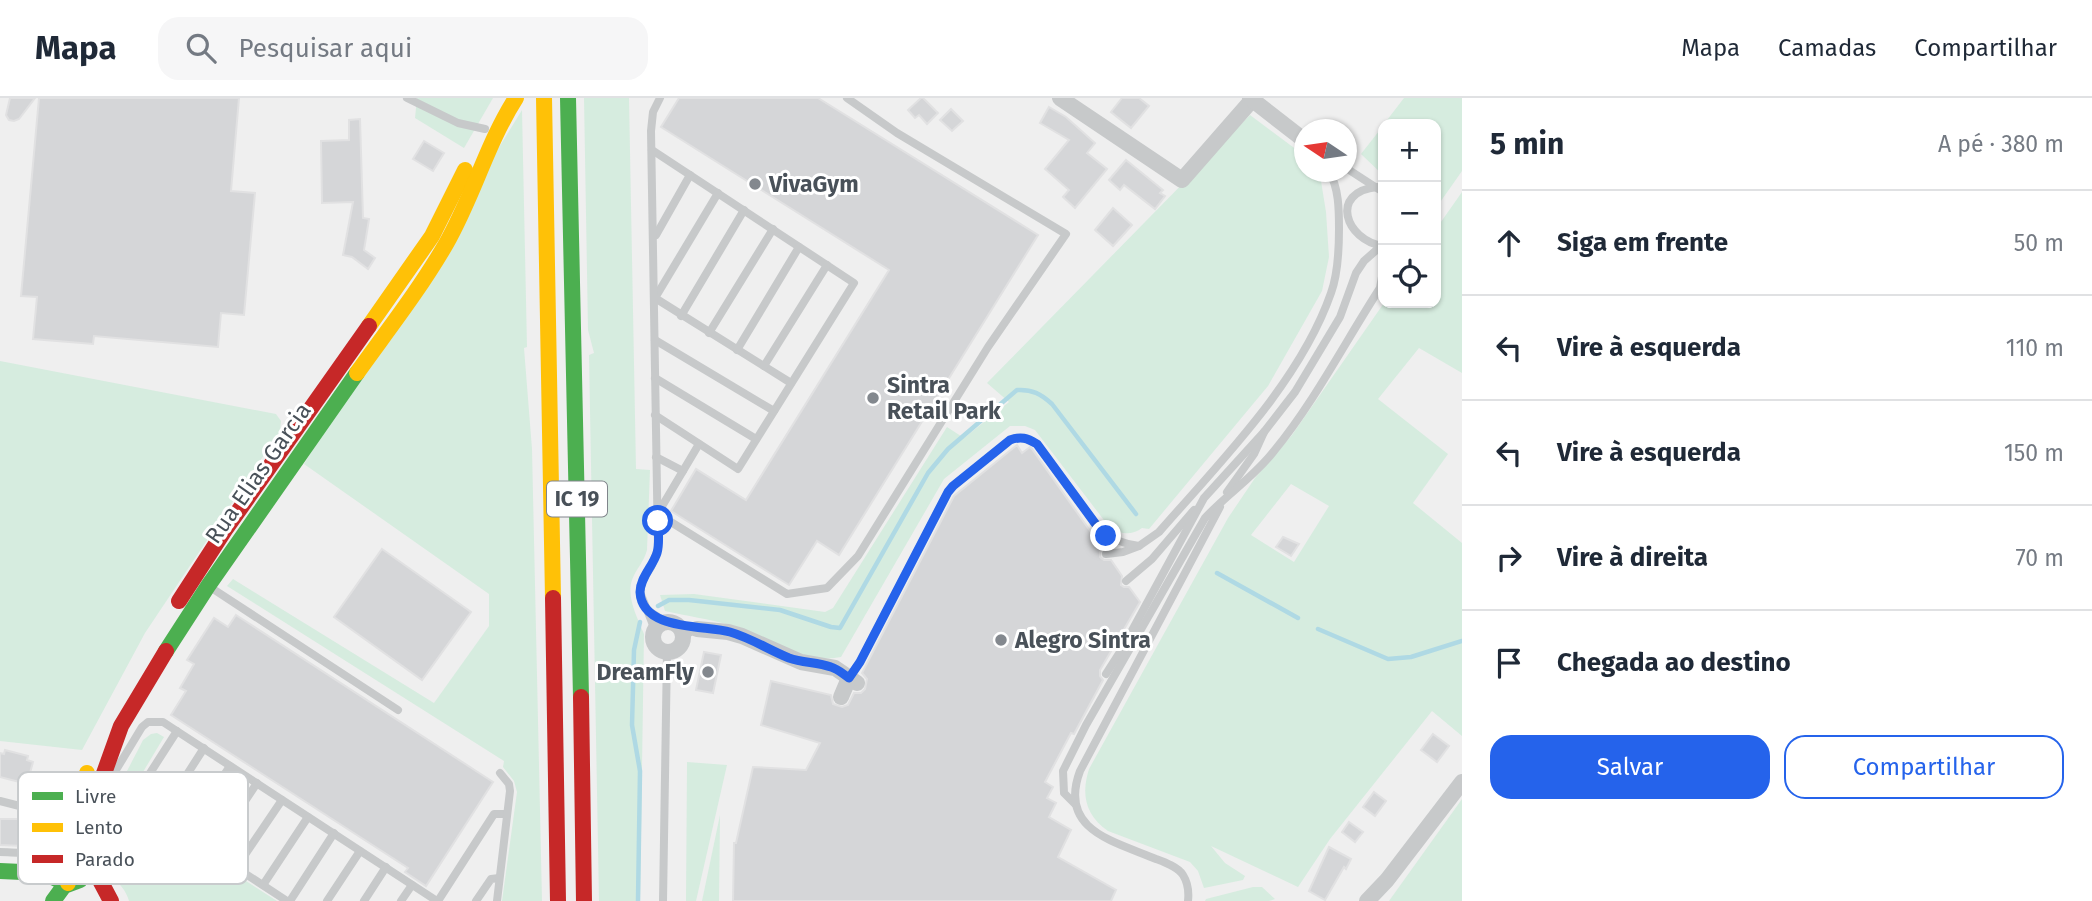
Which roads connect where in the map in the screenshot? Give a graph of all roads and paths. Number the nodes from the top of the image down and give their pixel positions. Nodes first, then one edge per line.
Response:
1 (407, 98) edge
2 (501, 98) edge
3 (516, 98) edge
4 (544, 98) edge
5 (568, 98) edge
6 (660, 98) edge
7 (847, 98) edge
8 (1060, 98) edge
9 (1252, 99) edge
10 (485, 129) junction
11 (1294, 132) edge
12 (652, 150) junction
13 (690, 175) junction
14 (1357, 175) edge
15 (1332, 182) edge
16 (1336, 182) edge
17 (1378, 189) edge
18 (1378, 190) edge
19 (718, 193) junction
20 (1348, 203) junction
21 (744, 211) junction
22 (1347, 215) junction
23 (773, 229) junction
24 (654, 238) junction
25 (1379, 245) edge
26 (800, 247) junction
27 (1378, 249) edge
28 (827, 265) junction
29 (1334, 279) junction
30 (1378, 291) edge
31 (655, 298) junction
32 (681, 316) junction
33 (709, 333) junction
34 (655, 340) junction
35 (737, 350) junction
36 (764, 366) junction
37 (655, 378) junction
38 (791, 383) junction
39 (774, 411) junction
40 (656, 415) junction
41 (1265, 432) junction
42 (756, 439) junction
43 (699, 444) junction
44 (656, 457) junction
45 (683, 471) junction
46 (1225, 496) junction
47 (1204, 498) junction
48 (658, 514) junction
49 (1139, 546) junction
50 (1106, 554) dead end
51 (1126, 581) dead end
52 (208, 586) junction
53 (649, 611) junction
54 (168, 618) dead end
55 (675, 628) junction
56 (157, 635) dead end
57 (667, 652) junction
58 (1106, 674) dead end
59 (853, 680) junction
60 (841, 697) dead end
61 (398, 710) dead end
62 (177, 731) junction
63 (204, 748) junction
64 (230, 766) junction
65 (88, 772) edge
66 (104, 772) edge
67 (115, 772) edge
68 (151, 772) edge
69 (189, 772) edge
70 (226, 772) edge
71 (240, 772) edge
72 (500, 773) dead end
73 (248, 777) edge
74 (1462, 782) edge
75 (257, 783) junction
76 (248, 796) edge
77 (282, 800) junction
78 (0, 802) edge
79 (1075, 804) junction
80 (18, 806) edge
81 (507, 814) junction
82 (309, 817) junction
83 (334, 833) junction
84 (248, 850) edge
85 (360, 851) junction
86 (0, 852) edge
87 (18, 852) edge
88 (386, 867) junction
89 (0, 871) edge
90 (18, 871) edge
91 (248, 876) edge
92 (499, 878) junction
93 (67, 884) edge
94 (95, 884) edge
95 (412, 885) junction
96 (263, 886) junction
97 (108, 896) edge
98 (53, 900) edge
99 (288, 901) edge
100 (327, 901) edge
101 (364, 901) edge
102 (401, 901) edge
103 (438, 901) edge
104 (476, 901) edge
105 (497, 901) edge
106 (558, 901) edge
107 (583, 901) edge
108 (663, 901) edge
109 (1188, 901) edge
110 (1367, 901) edge

1 - 10 lane
2 - 10 main road, Rua Elias Garcia
3 - 52 main road, Rua Elias Garcia
4 - 106 main road, IC 19
5 - 107 main road, IC 19
6 - 12 lane
7 - 48 lane
8 - 9 street
9 - 11 street
10 - 54 main road, Rua Elias Garcia
12 - 13 lane
12 - 24 lane
13 - 19 lane
13 - 24 lane
14 - 17 lane
15 - 29 lane
16 - 20 lane
18 - 20 lane
19 - 21 lane
19 - 31 lane
20 - 22 lane
21 - 23 lane
21 - 32 lane
22 - 25 lane
22 - 29 lane
23 - 26 lane
23 - 33 lane
24 - 31 lane
26 - 28 lane
26 - 35 lane
27 - 41 lane
28 - 36 lane
28 - 38 lane
29 - 49 lane
30 - 46 lane
31 - 32 lane
31 - 34 lane
32 - 33 lane
33 - 35 lane
34 - 37 lane
34 - 39 lane
35 - 36 lane
36 - 38 lane
37 - 40 lane
37 - 42 lane
38 - 39 lane
39 - 42 lane
40 - 43 lane
40 - 44 lane
41 - 46 lane
41 - 47 lane
42 - 43 lane
43 - 45 lane
44 - 45 lane
44 - 48 lane
45 - 48 lane
46 - 79 lane
46 - 79 lane
47 - 51 lane
47 - 58 lane
48 - 53 lane
49 - 50 lane
49 - 59 lane
52 - 61 lane
52 - 66 main road, Rua Elias Garcia
53 - 55 lane
53 - 55 lane
55 - 57 street
55 - 57 street
55 - 59 street
56 - 65 main road
57 - 108 lane
59 - 60 street
62 - 63 lane
62 - 67 lane
62 - 68 lane
63 - 64 lane
63 - 69 lane
64 - 70 lane
64 - 71 lane
72 - 81 lane
73 - 75 lane
74 - 110 street
75 - 76 lane
75 - 77 lane
77 - 82 lane
77 - 84 lane
78 - 80 lane
79 - 109 lane
81 - 92 lane
81 - 103 lane
82 - 83 lane
82 - 96 lane
83 - 85 lane
83 - 99 lane
85 - 88 lane
85 - 100 lane
86 - 87 lane
88 - 95 lane
88 - 101 lane
89 - 90 main road
91 - 96 lane
92 - 104 lane
92 - 105 lane
93 - 98 main road
94 - 97 main road
95 - 102 lane
95 - 103 lane
96 - 99 lane

